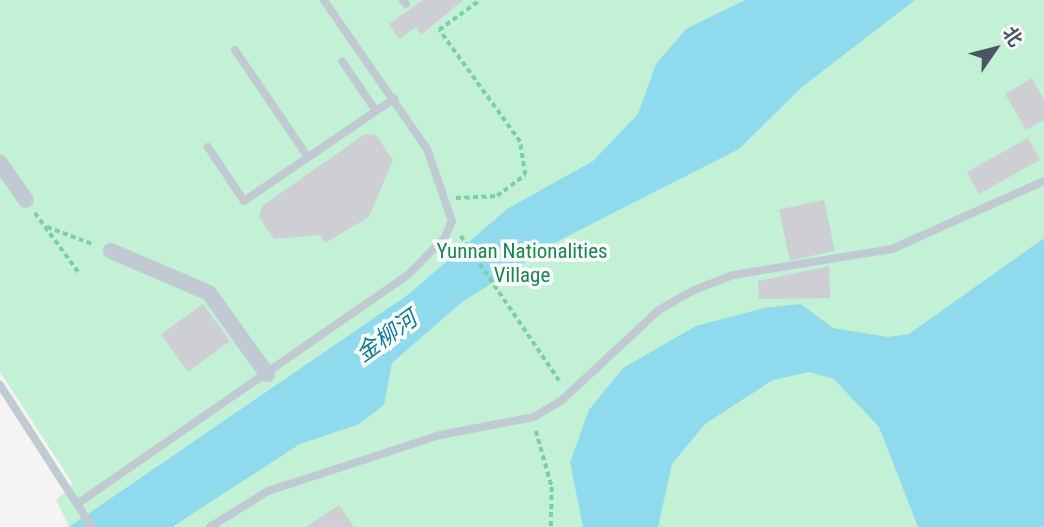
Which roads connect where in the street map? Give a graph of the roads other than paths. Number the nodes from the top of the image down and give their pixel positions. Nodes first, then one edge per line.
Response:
1 (324, 0) edge
2 (235, 50) dead end
3 (342, 61) dead end
4 (394, 99) junction
5 (376, 111) junction
6 (208, 148) dead end
7 (308, 157) junction
8 (0, 163) edge
9 (1044, 181) edge
10 (26, 200) road end
11 (111, 251) road end
12 (267, 374) junction
13 (0, 385) edge
14 (79, 508) junction
15 (92, 527) edge
16 (210, 527) edge

1 - 4 lane
2 - 7 lane
3 - 5 lane
4 - 5 lane
4 - 12 lane
5 - 7 lane
6 - 7 lane
8 - 10 street
9 - 16 lane
11 - 12 street
12 - 14 lane
13 - 14 lane
14 - 15 lane

